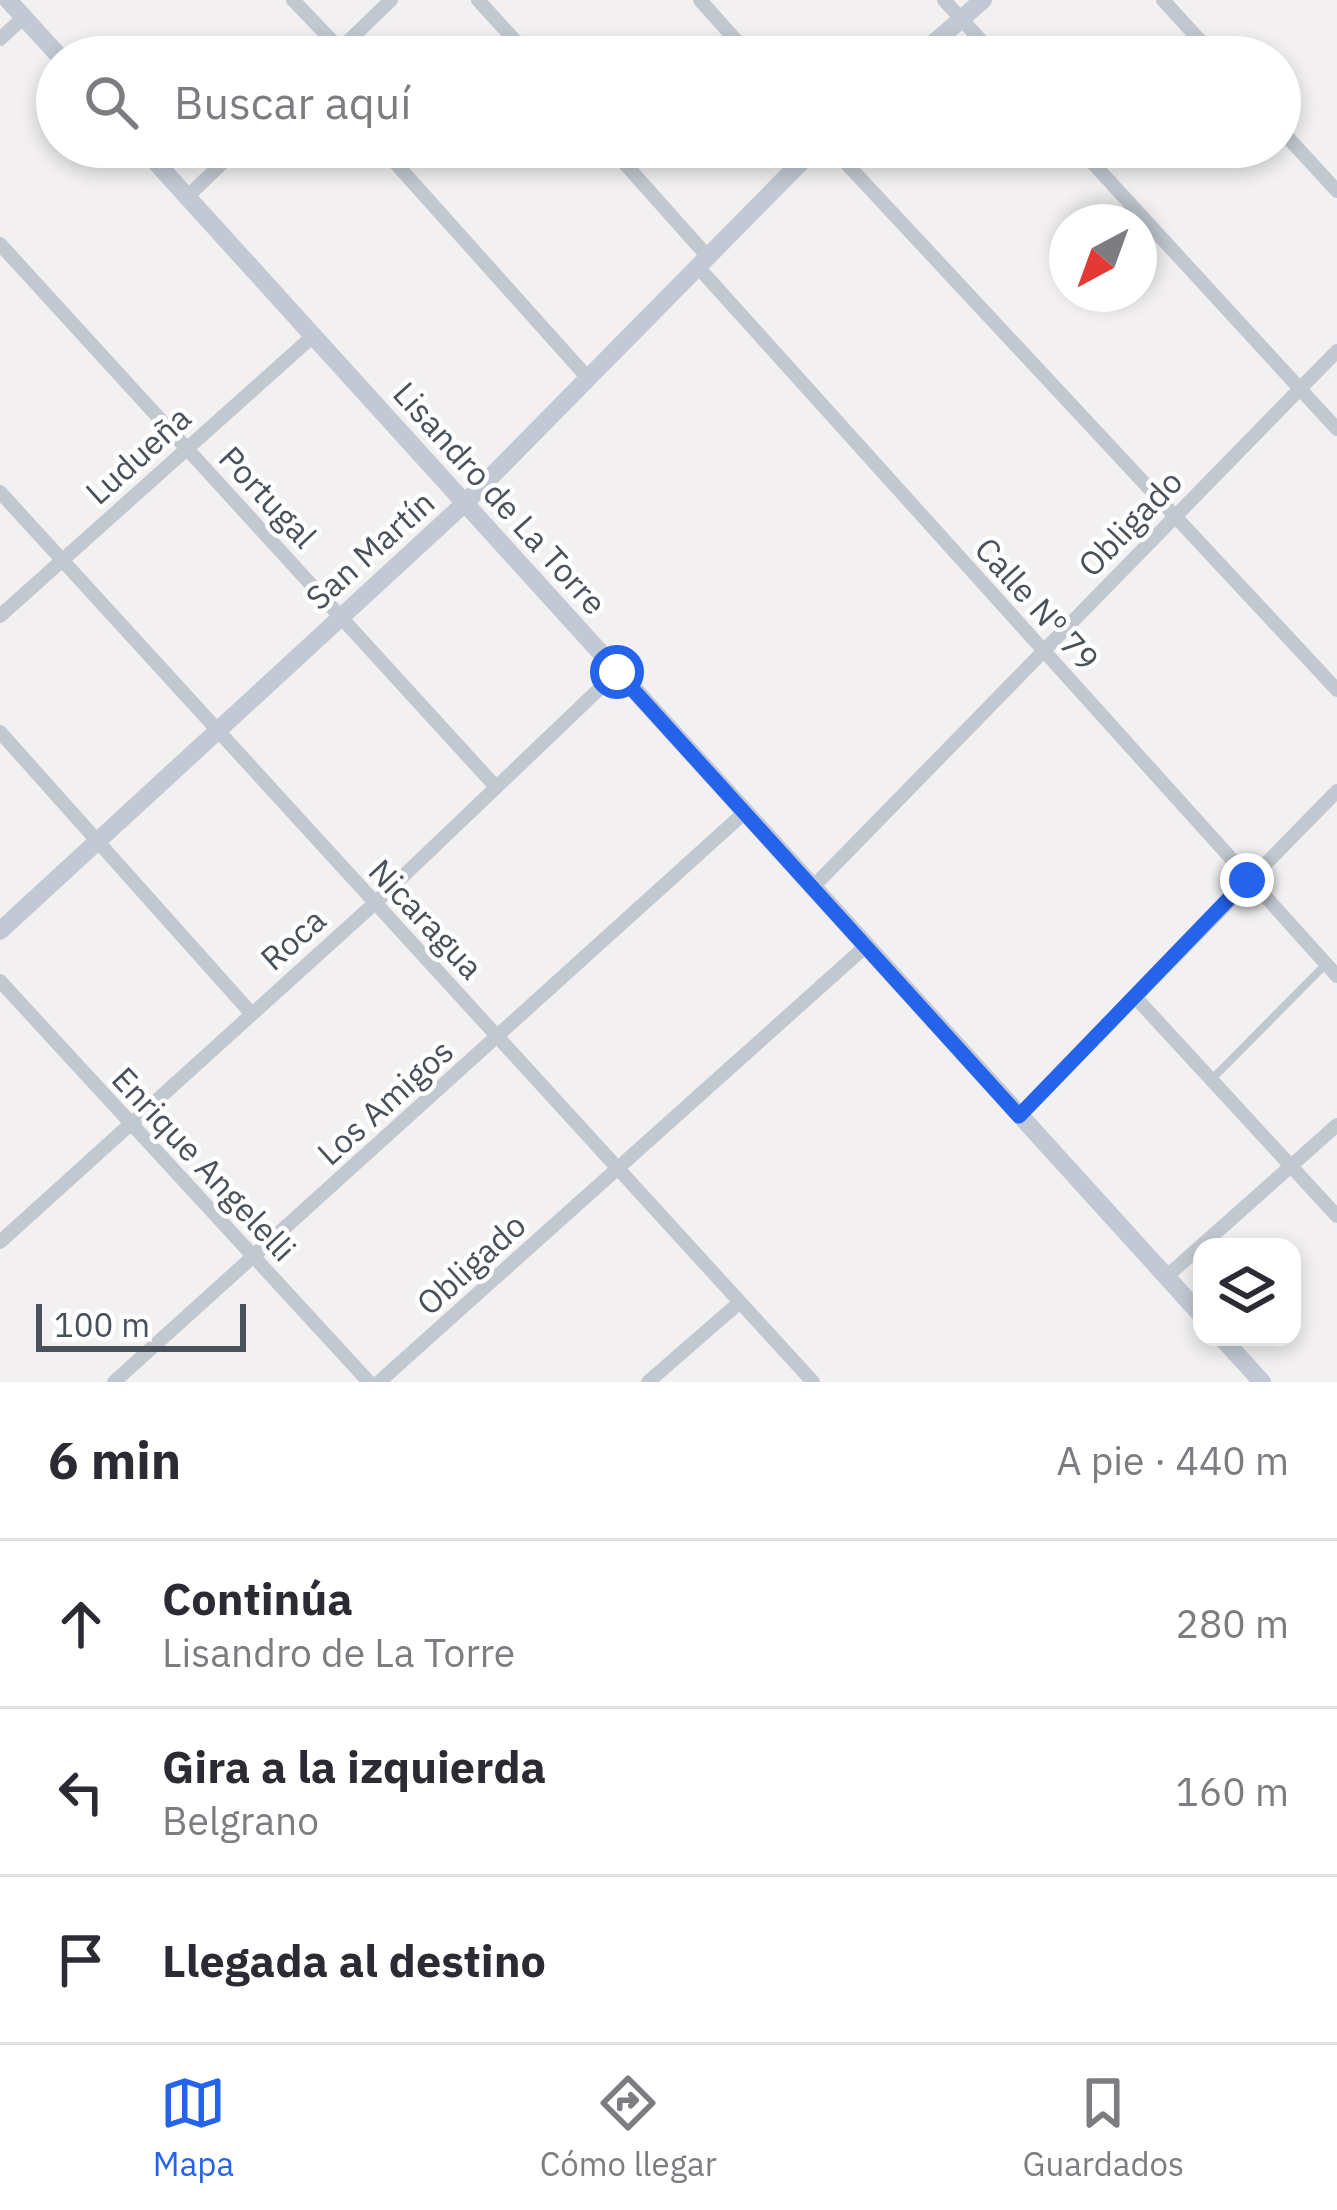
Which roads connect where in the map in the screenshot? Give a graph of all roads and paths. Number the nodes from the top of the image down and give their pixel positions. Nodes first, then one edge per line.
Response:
1 (8, 0) edge
2 (293, 0) edge
3 (391, 0) edge
4 (478, 0) edge
5 (700, 0) edge
6 (944, 0) edge
7 (982, 0) edge
8 (1163, 0) edge
9 (24, 17) junction
10 (961, 19) junction
11 (41, 36) edge
12 (322, 36) edge
13 (354, 36) edge
14 (511, 36) edge
15 (732, 36) edge
16 (942, 36) edge
17 (977, 36) edge
18 (1196, 36) edge
19 (0, 39) edge
20 (1301, 151) edge
21 (161, 168) edge
22 (217, 168) edge
23 (400, 168) edge
24 (627, 168) edge
25 (795, 168) edge
26 (850, 168) edge
27 (1097, 168) edge
28 (1337, 191) edge
29 (187, 197) junction
30 (0, 244) edge
31 (703, 262) junction
32 (313, 336) junction
33 (1337, 351) edge
34 (588, 378) junction
35 (1300, 389) junction
36 (1337, 429) edge
37 (186, 448) junction
38 (0, 492) edge
39 (465, 503) junction
40 (1172, 517) junction
41 (62, 560) junction
42 (0, 616) edge
43 (341, 617) junction
44 (1042, 651) junction
45 (617, 672) junction
46 (1337, 690) edge
47 (218, 730) junction
48 (0, 732) edge
49 (496, 787) junction
50 (1337, 790) edge
51 (744, 813) junction
52 (99, 840) junction
53 (1247, 880) junction
54 (812, 888) junction
55 (375, 903) junction
56 (0, 931) edge
57 (866, 946) junction
58 (1325, 964) junction
59 (1337, 976) edge
60 (0, 981) edge
61 (1136, 998) junction
62 (251, 1013) junction
63 (499, 1037) junction
64 (1211, 1080) junction
65 (1019, 1116) junction
66 (130, 1125) junction
67 (1337, 1125) edge
68 (1291, 1166) junction
69 (618, 1168) junction
70 (1337, 1216) edge
71 (0, 1242) edge
72 (253, 1256) junction
73 (1166, 1277) junction
74 (740, 1302) junction
75 (1193, 1306) edge
76 (1229, 1346) edge
77 (114, 1382) edge
78 (369, 1382) edge
79 (379, 1382) edge
80 (648, 1382) edge
81 (813, 1382) edge
82 (1262, 1382) edge

1 - 9 street
2 - 12 street
3 - 13 street
4 - 14 street
5 - 15 street
6 - 10 street
7 - 10 street
8 - 18 street
9 - 11 street
9 - 19 street
10 - 16 street
10 - 17 street
20 - 28 street
21 - 29 street, Lisandro de La Torre
22 - 29 street
23 - 34 street
24 - 31 street, Calle Nº 79
25 - 31 street, San Martín
26 - 40 street
27 - 35 street
29 - 32 street, Lisandro de La Torre
30 - 37 street, Portugal
31 - 34 street, San Martín
31 - 44 street, Calle Nº 79
32 - 37 street, Ludueña
32 - 39 street, Lisandro de La Torre
33 - 35 street, Obligado
34 - 39 street, San Martín
35 - 36 street
35 - 40 street, Obligado
37 - 41 street, Ludueña
37 - 43 street, Portugal
38 - 41 street, Nicaragua
39 - 43 street, San Martín
39 - 45 street, Lisandro de La Torre
40 - 44 street, Obligado
40 - 46 street
41 - 42 street, Ludueña
41 - 47 street, Nicaragua
43 - 47 street, San Martín
43 - 49 street, Portugal
44 - 53 street, Calle Nº 79
44 - 54 street, Obligado
45 - 49 street, Roca
45 - 51 street, Lisandro de La Torre
47 - 52 street, San Martín
47 - 55 street, Nicaragua
48 - 52 street
49 - 55 street, Roca
50 - 53 street
51 - 54 street, Lisandro de La Torre
51 - 63 street, Los Amigos
52 - 56 street, San Martín
52 - 62 street
53 - 58 street, Calle Nº 79
53 - 61 street
54 - 57 street, Lisandro de La Torre
55 - 62 street, Roca
55 - 63 street, Nicaragua
57 - 65 street, Lisandro de La Torre
57 - 69 street, Obligado
58 - 59 street, Calle Nº 79
58 - 64 lane
60 - 66 street, Enrique Angelelli
61 - 64 street
61 - 65 street
62 - 66 street, Roca
63 - 69 street, Nicaragua
63 - 72 street, Los Amigos
64 - 68 street
65 - 73 street, Lisandro de La Torre
66 - 71 street, Roca
66 - 72 street, Enrique Angelelli
67 - 68 street
68 - 70 street
68 - 73 street
69 - 74 street, Nicaragua
69 - 79 street, Obligado
72 - 77 street, Los Amigos
72 - 78 street, Enrique Angelelli
73 - 75 street, Lisandro de La Torre
74 - 80 street
74 - 81 street, Nicaragua
76 - 82 street

